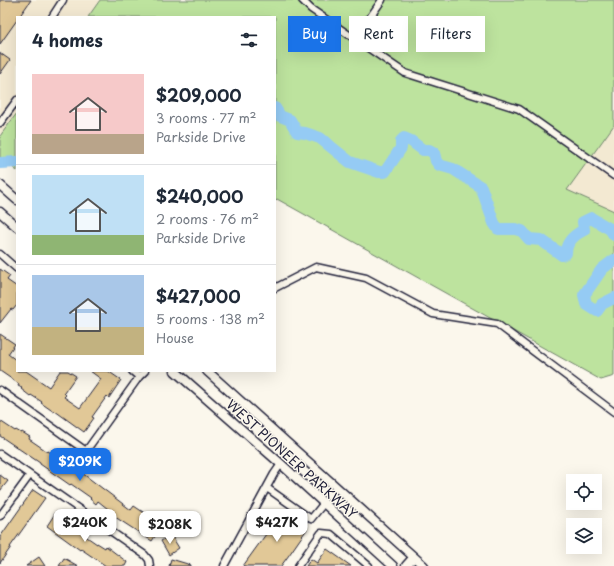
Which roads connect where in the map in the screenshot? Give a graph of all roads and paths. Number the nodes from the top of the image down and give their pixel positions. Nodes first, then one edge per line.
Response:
1 (63, 0) edge
2 (302, 0) edge
3 (382, 0) edge
4 (53, 16) edge
5 (371, 16) edge
6 (349, 35) edge
7 (374, 52) edge
8 (16, 101) edge
9 (0, 123) edge
10 (614, 176) edge
11 (0, 184) edge
12 (16, 199) edge
13 (0, 212) edge
14 (16, 226) edge
15 (0, 254) edge
16 (16, 268) edge
17 (276, 287) edge
18 (133, 372) edge
19 (144, 372) edge
20 (176, 372) edge
21 (208, 372) edge
22 (139, 377) junction
23 (0, 390) edge
24 (614, 412) edge
25 (0, 454) edge
26 (281, 464) junction
27 (30, 475) junction
28 (267, 488) junction
29 (324, 502) junction
30 (0, 516) edge
31 (414, 557) junction
32 (150, 563) edge
33 (224, 566) edge
34 (298, 566) edge
35 (369, 566) edge
36 (393, 566) edge
37 (406, 566) edge
38 (424, 566) edge

1 - 4 street
2 - 6 street
3 - 5 street
7 - 10 street
8 - 9 street
11 - 12 main road
13 - 14 main road
15 - 16 street
17 - 24 street
18 - 22 street
19 - 22 street
20 - 26 main road, WEST PIONEER PARKWAY
21 - 31 main road, WEST PIONEER PARKWAY
22 - 23 street
25 - 27 street
26 - 28 street
26 - 29 main road, WEST PIONEER PARKWAY
27 - 30 street
27 - 32 street
28 - 29 street
28 - 33 street
29 - 36 main road, WEST PIONEER PARKWAY
31 - 37 main road
31 - 38 main road, WEST PIONEER PARKWAY
34 - 35 street

